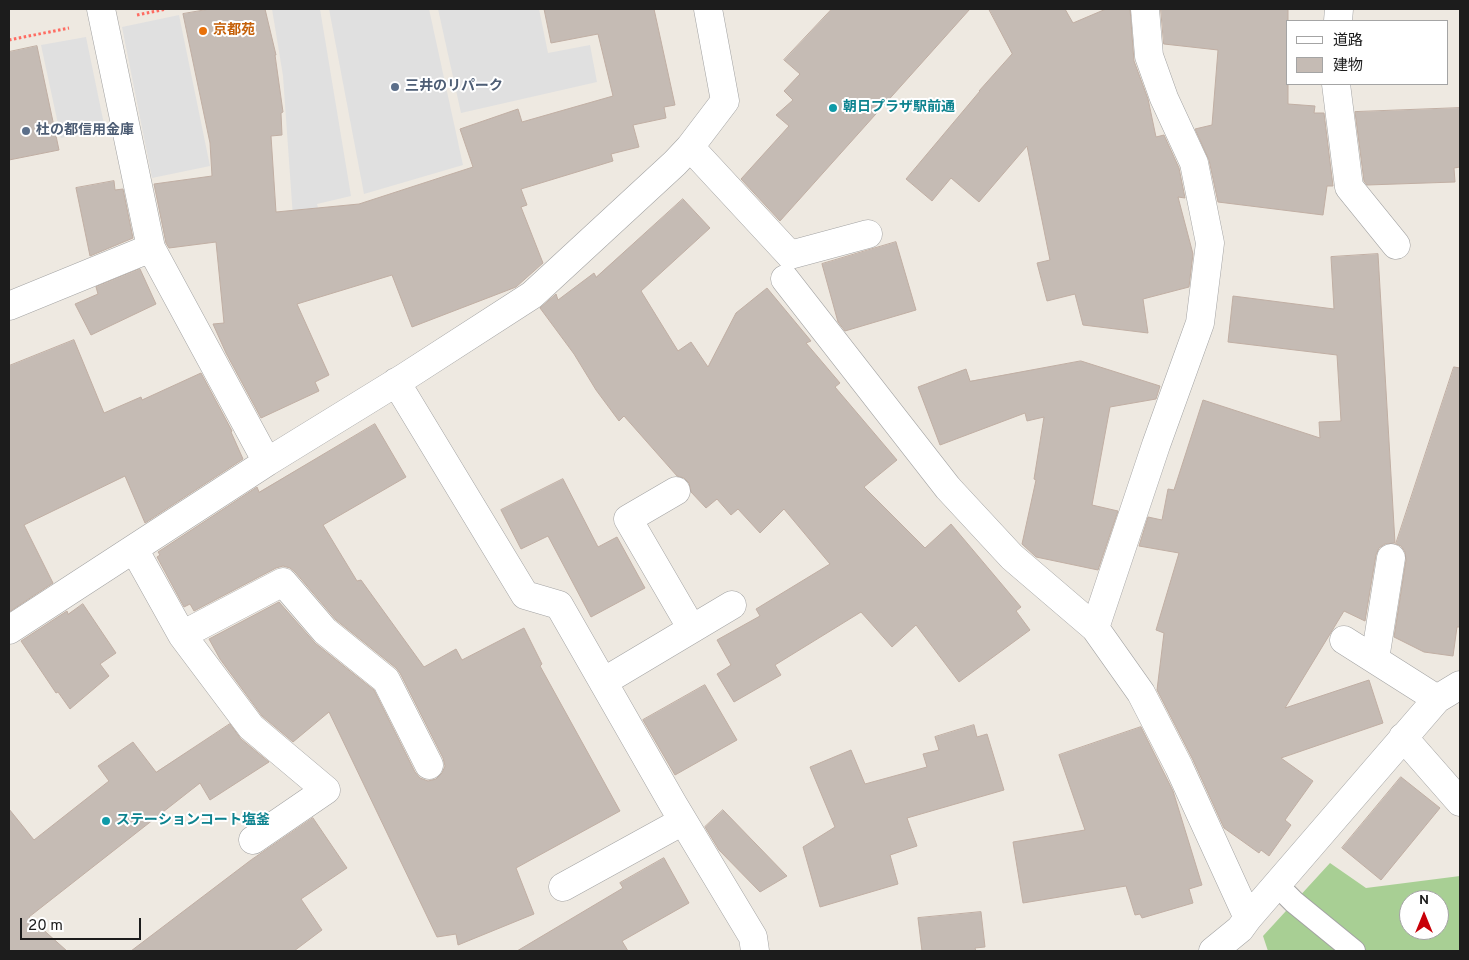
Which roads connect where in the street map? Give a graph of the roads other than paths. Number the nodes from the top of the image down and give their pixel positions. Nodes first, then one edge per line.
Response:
1 (101, 9) edge
2 (708, 9) edge
3 (1145, 9) edge
4 (1336, 85) edge
5 (690, 147) junction
6 (868, 234) dead end
7 (1396, 245) dead end
8 (151, 248) junction
9 (785, 279) dead end
10 (9, 306) edge
11 (396, 382) junction
12 (267, 462) junction
13 (676, 491) dead end
14 (134, 549) junction
15 (1391, 558) dead end
16 (732, 605) dead end
17 (1095, 628) junction
18 (692, 629) junction
19 (9, 630) edge
20 (182, 635) junction
21 (1344, 640) dead end
22 (1375, 659) junction
23 (603, 682) junction
24 (1460, 685) edge
25 (1437, 699) junction
26 (1403, 737) junction
27 (429, 765) dead end
28 (1460, 802) edge
29 (683, 820) junction
30 (253, 840) dead end
31 (1277, 885) junction
32 (563, 887) dead end
33 (1248, 918) junction
34 (755, 951) edge
35 (1213, 951) edge
36 (1354, 951) edge

1 - 8 street
2 - 5 street
3 - 17 street
4 - 7 street
5 - 6 street
5 - 11 street
8 - 10 street
8 - 12 street
9 - 17 street
11 - 12 street
11 - 23 street
12 - 14 street
13 - 18 street
14 - 19 street
14 - 20 street
15 - 22 street
16 - 18 street
17 - 33 street
18 - 23 street
20 - 27 street
20 - 30 street
21 - 22 street
22 - 25 street
23 - 29 street
24 - 25 street
25 - 26 street
26 - 28 street
26 - 31 street
29 - 32 street
29 - 34 street
31 - 33 street
31 - 36 lane
33 - 35 street

